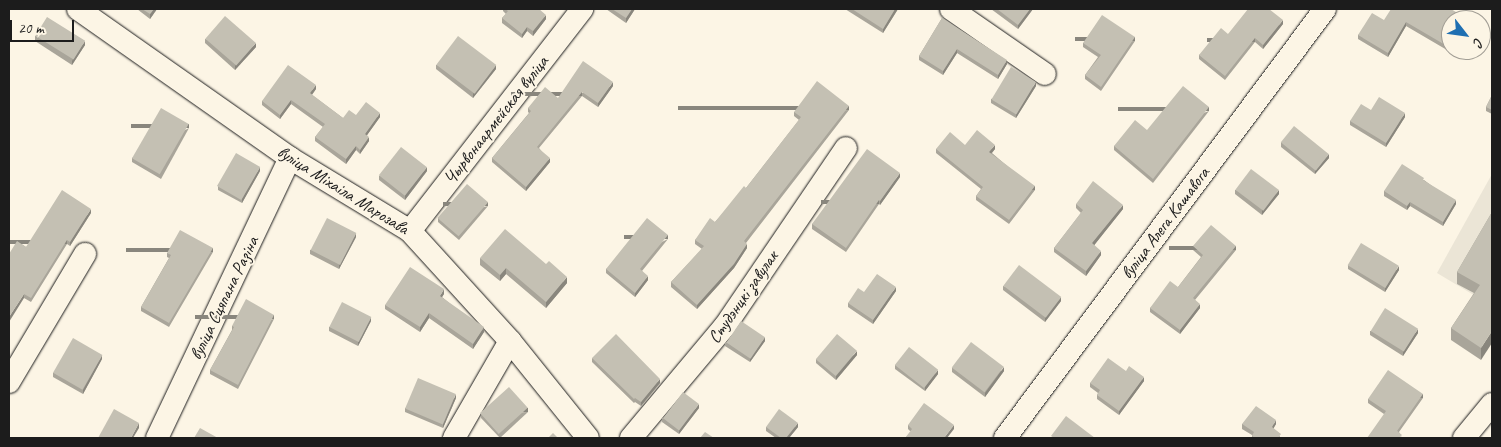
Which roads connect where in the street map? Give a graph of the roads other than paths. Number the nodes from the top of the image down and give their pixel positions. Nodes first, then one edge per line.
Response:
1 (78, 9) edge
2 (582, 9) edge
3 (951, 9) edge
4 (1325, 9) edge
5 (1046, 74) dead end
6 (846, 148) dead end
7 (290, 158) junction
8 (410, 231) junction
9 (86, 254) dead end
10 (510, 341) junction
11 (9, 382) edge
12 (1492, 404) edge
13 (157, 438) edge
14 (454, 438) edge
15 (588, 438) edge
16 (631, 438) edge
17 (1005, 438) edge
18 (1464, 438) edge

1 - 7 street, вуліца Міхаіла Марозава
2 - 8 street, Чырвонаармейская вуліца
3 - 5 street
4 - 17 street, вуліца Алега Кашавога
6 - 16 street, Студэнцкі завулак
7 - 8 street, вуліца Міхаіла Марозава
7 - 13 street, вуліца Сцяпана Разіна
8 - 10 street, вуліца Міхаіла Марозава
9 - 11 street
10 - 14 street
10 - 15 street, вуліца Міхаіла Марозава
12 - 18 street

